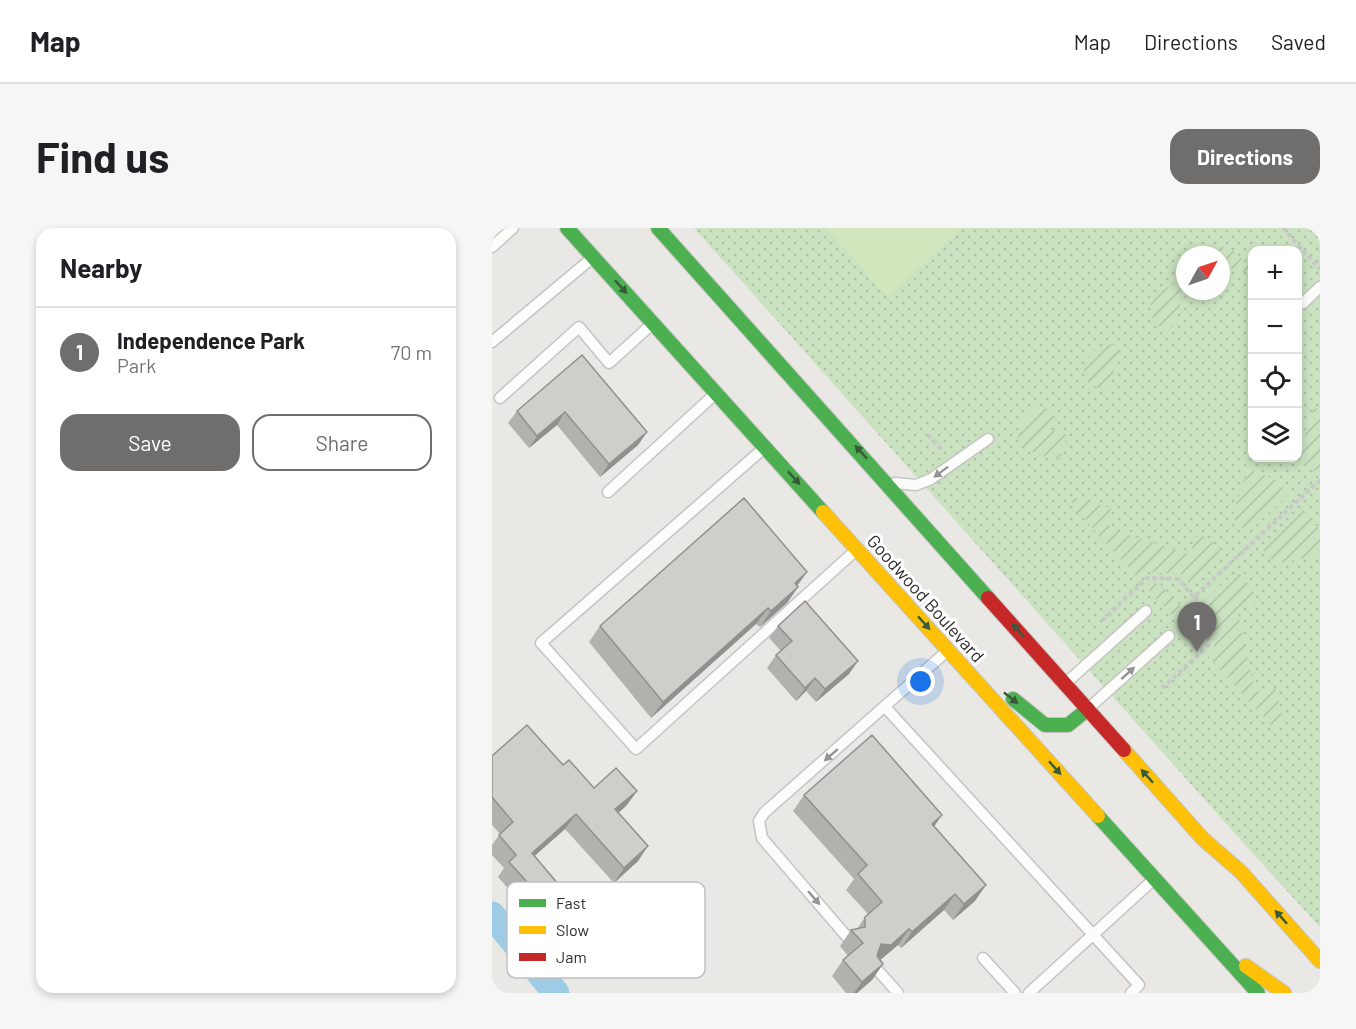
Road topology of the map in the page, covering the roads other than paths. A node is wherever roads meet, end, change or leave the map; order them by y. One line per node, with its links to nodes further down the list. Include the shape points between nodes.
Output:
1 (513, 228): 4 (lane)
2 (567, 228): 5 (main road, Goodwood Boulevard)
3 (658, 228): 14 (main road, one-way to 3)
4 (492, 247)
5 (594, 257): 8 (main road, Goodwood Boulevard, one-way to 8); 9 (lane)
6 (1320, 287): 7 (lane)
7 (1303, 303)
8 (653, 323): 10 (main road, Goodwood Boulevard); 11 (lane, via 609,363 579,327)
9 (492, 342)
10 (716, 393): 13 (main road, Goodwood Boulevard); 15 (lane)
11 (500, 398)
12 (988, 439): 14 (lane, one-way to 14, via 931,479 916,485)
13 (765, 447): 16 (main road, Goodwood Boulevard, one-way to 16); 16 (lane, via 541,643 636,749)
14 (888, 482): 20 (main road, one-way to 14)
15 (608, 492)
16 (857, 549): 19 (main road, Goodwood Boulevard, one-way to 19)
17 (1146, 611): 20 (lane)
18 (1169, 636): 22 (lane, one-way to 18)
19 (948, 650): 21 (lane); 22 (main road, one-way to 22, via 1045,725 1068,725); 23 (main road, Goodwood Boulevard, one-way to 23)
20 (1065, 684): 22 (main road)
21 (885, 708): 24 (lane); 25 (lane, one-way to 25, via 759,821 762,838)
22 (1088, 709): 28 (main road, one-way to 22, via 1241,872 1203,839)
23 (1155, 878): 24 (lane); 26 (main road, Goodwood Boulevard)
24 (1094, 934): 32 (lane); 33 (lane, via 1139,986)
25 (848, 938)
26 (1222, 953): 34 (main road, Goodwood Boulevard); 35 (main road)
27 (983, 958): 31 (lane)
28 (1320, 961)
29 (874, 966): 30 (lane)
30 (898, 993)
31 (1015, 993)
32 (1029, 993)
33 (1131, 993)
34 (1258, 993)
35 (1284, 993)

